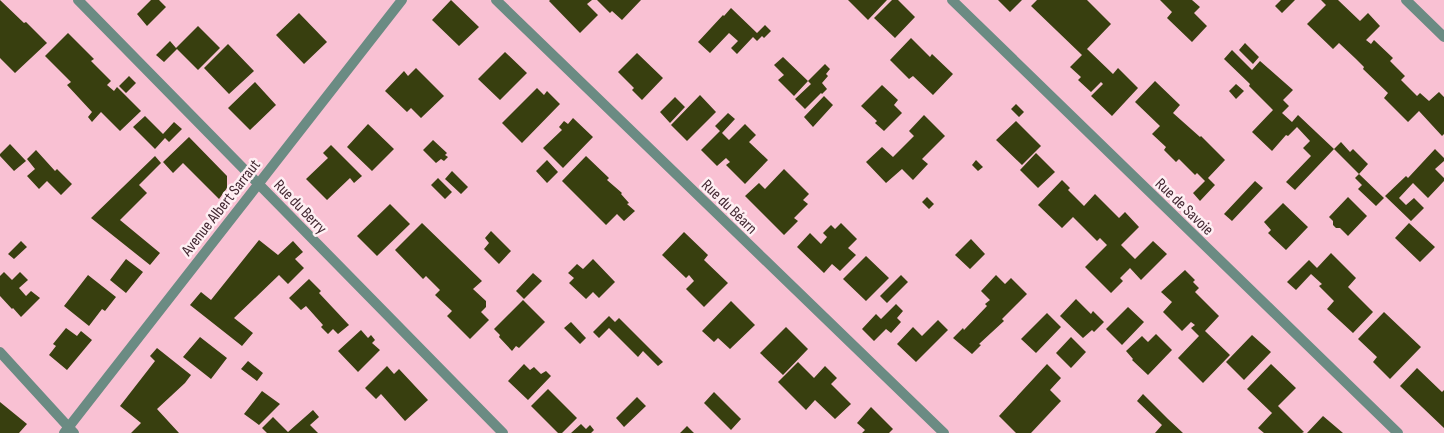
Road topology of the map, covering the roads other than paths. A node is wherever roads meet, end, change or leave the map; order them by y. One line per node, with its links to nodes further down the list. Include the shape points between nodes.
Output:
1 (78, 0): 7 (street, Rue du Berry)
2 (402, 0): 7 (street, Avenue Albert Sarraut)
3 (496, 0): 11 (street, Rue du Béarn)
4 (952, 0): 12 (street, Rue de Savoie)
5 (1406, 0): 6 (street)
6 (1444, 37)
7 (258, 183): 9 (street, Avenue Albert Sarraut); 10 (street, Rue du Berry)
8 (0, 352): 9 (street)
9 (69, 431)
10 (503, 433)
11 (944, 433)
12 (1398, 433)

